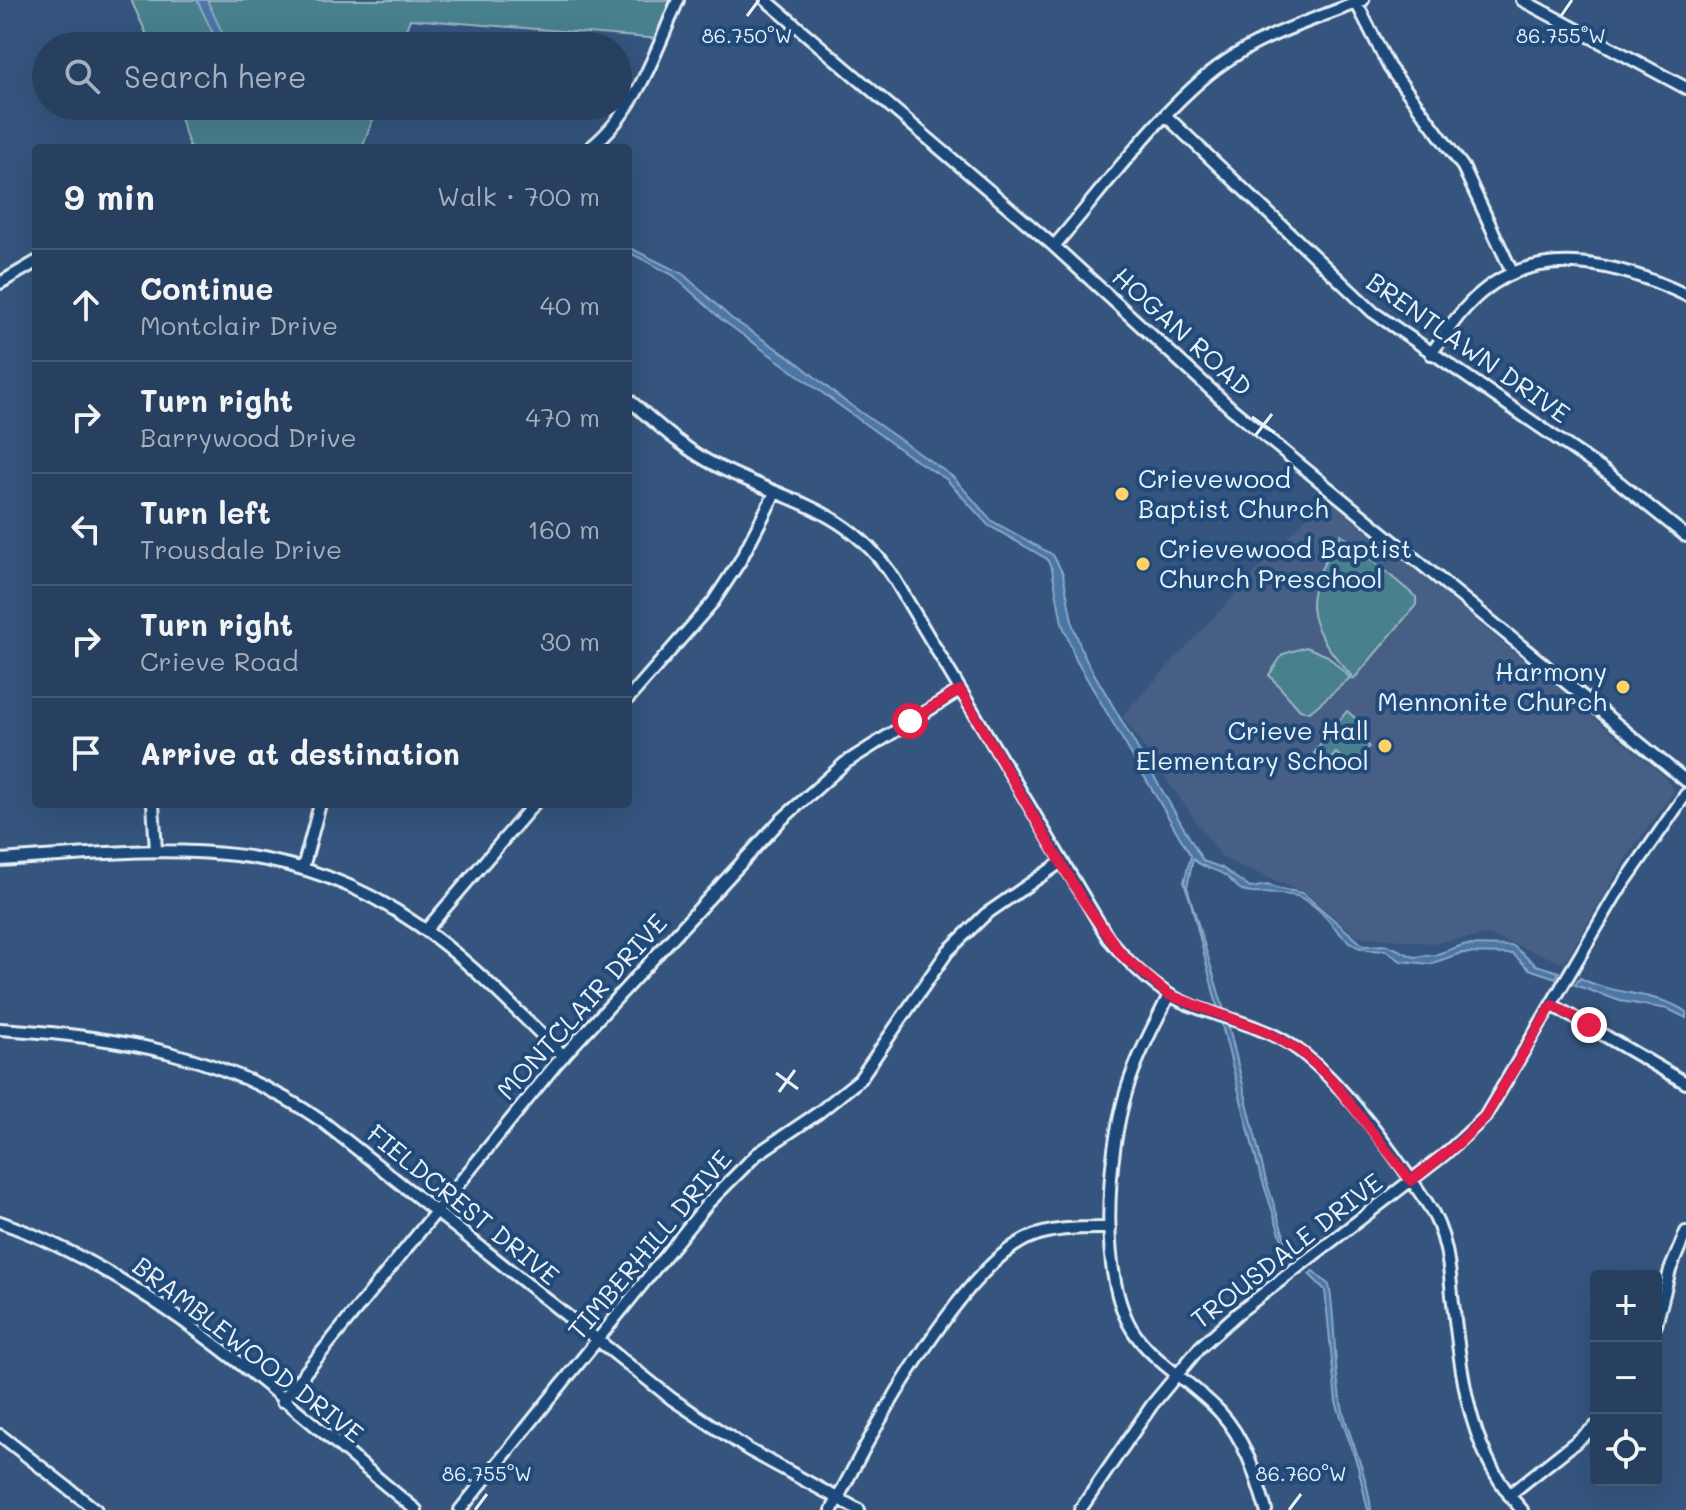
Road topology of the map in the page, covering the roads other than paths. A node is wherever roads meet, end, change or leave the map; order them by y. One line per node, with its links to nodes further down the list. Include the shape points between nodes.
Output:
1 (678, 0): 6 (street)
2 (766, 0): 10 (street, HOGAN ROAD)
3 (1522, 0): 5 (street)
4 (1358, 1): 7 (street, via 1236,54 1197,82); 12 (street, via 1389,67 1463,167)
5 (1686, 88)
6 (632, 100)
7 (1166, 116): 10 (street); 15 (street, BRENTLAWN DRIVE, via 1358,299)
8 (618, 120): 9 (street)
9 (594, 144)
10 (1054, 246): 21 (street, HOGAN ROAD, via 1232,409)
11 (32, 264): 13 (street)
12 (1512, 272): 14 (street, via 1583,263 1644,277); 15 (street, via 1479,294)
13 (0, 283)
14 (1686, 295)
15 (1431, 354): 18 (street, BRENTLAWN DRIVE, via 1610,475)
16 (632, 402): 17 (street, via 701,457)
17 (775, 493): 19 (street, via 828,516 866,541); 20 (street, via 713,602)
18 (1686, 536)
19 (960, 690): 28 (street); 34 (street, MONTCLAIR DRIVE, via 817,785)
20 (632, 694)
21 (1686, 781)
22 (1686, 794): 32 (street, TROUSDALE DRIVE, via 1643,851)
23 (153, 808): 26 (street)
24 (319, 808): 29 (street)
25 (531, 808): 30 (street)
26 (156, 850): 27 (street); 29 (street, via 227,852)
27 (0, 860)
28 (1060, 863): 31 (street, via 1108,938); 42 (street, TIMBERHILL DRIVE, via 968,930 920,988 863,1076 757,1154 724,1186)
29 (303, 868): 30 (street, via 367,894)
30 (426, 930): 34 (street)
31 (1169, 995): 36 (street, via 1285,1041 1314,1063); 39 (street, via 1124,1100)
32 (1552, 1005): 35 (street); 36 (street, TROUSDALE DRIVE, via 1485,1117)
33 (0, 1029): 37 (street, FIELDCREST DRIVE, via 136,1044 241,1075 323,1122)
34 (564, 1056): 37 (street, MONTCLAIR DRIVE)
35 (1686, 1083)
36 (1411, 1181): 43 (street, TROUSDALE DRIVE, via 1238,1313); 47 (street, via 1444,1237 1473,1429)
37 (435, 1212): 42 (street, FIELDCREST DRIVE); 44 (street, MONTCLAIR DRIVE)
38 (0, 1222): 44 (street, BRAMBLEWOOD DRIVE, via 125,1280)
39 (1110, 1228): 43 (street, via 1121,1307 1140,1341); 48 (street, via 1040,1234 992,1263 906,1378)
40 (1686, 1232): 41 (street)
41 (1662, 1301)
42 (596, 1340): 48 (street, FIELDCREST DRIVE, via 717,1430); 51 (street, TIMBERHILL DRIVE)
43 (1176, 1374): 54 (street, TROUSDALE DRIVE); 55 (street, via 1233,1428)
44 (282, 1401): 50 (street, BRAMBLEWOOD DRIVE)
45 (1590, 1431): 47 (street)
46 (0, 1435): 49 (street)
47 (1509, 1495): 56 (street)
48 (838, 1498): 52 (street); 53 (street, FIELDCREST DRIVE)
49 (96, 1510)
50 (416, 1510)
51 (460, 1510)
52 (832, 1510)
53 (859, 1510)
54 (1080, 1510)
55 (1266, 1510)
56 (1522, 1510)

